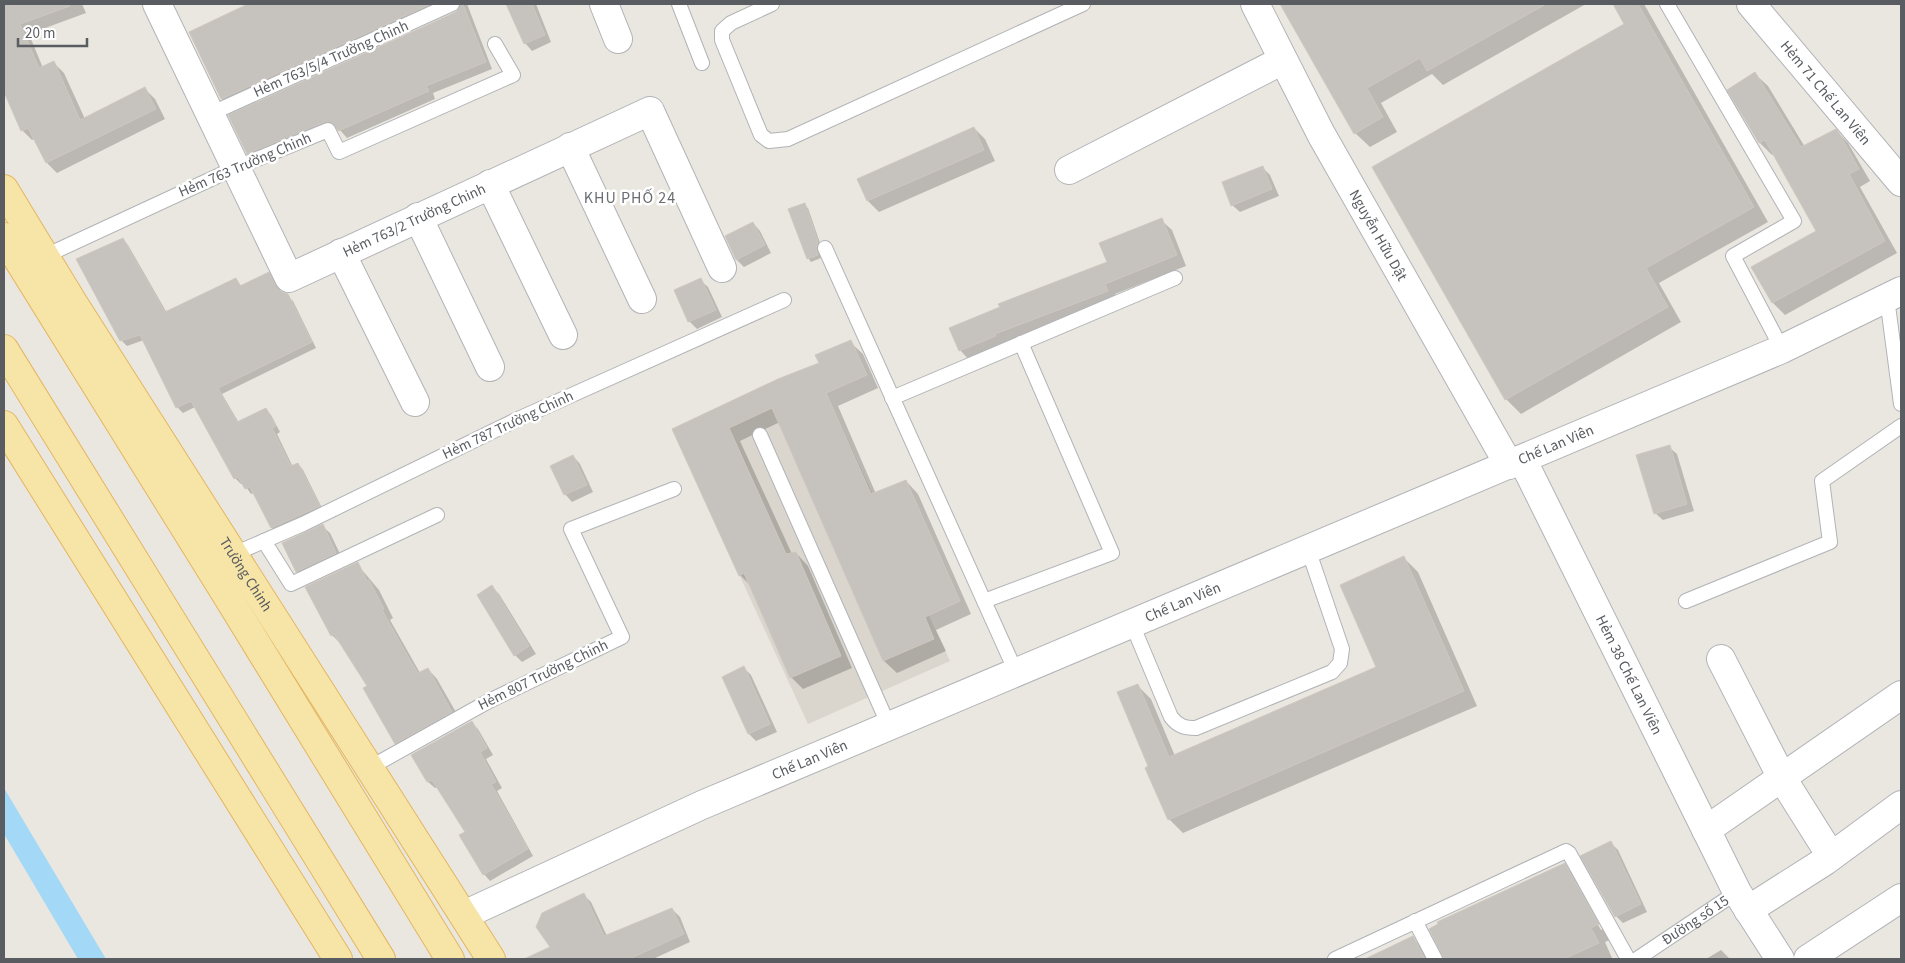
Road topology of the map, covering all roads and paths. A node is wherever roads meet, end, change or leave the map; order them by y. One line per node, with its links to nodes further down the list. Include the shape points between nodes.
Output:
1 (452, 4): 14 (lane, Hẻm 763/5/4 Trường Chinh)
2 (604, 4): 10 (street)
3 (679, 4): 13 (lane)
4 (772, 4): 5 (lane, via 731,23 722,31 722,40 761,135 769,141 788,139)
5 (1083, 4)
6 (1255, 4): 12 (street, Nguyễn Hữu Dật)
7 (1667, 4): 34 (lane, via 1794,221 1733,256)
8 (1750, 4): 18 (street, Hẻm 71 Chế Lan Viên)
9 (162, 5): 14 (street)
10 (618, 39)
11 (495, 44): 16 (lane, Hẻm 763 Trường Chinh, via 513,74 339,152 328,130)
12 (1284, 60): 17 (street); 42 (street, Nguyễn Hữu Dật, via 1321,134)
13 (702, 62)
14 (210, 114): 16 (street)
15 (570, 147): 19 (street, Hẻm 763/2 Trường Chinh); 26 (street, Hẻm 763/2 Trường Chinh, via 650,111); 29 (street)
16 (235, 168): 24 (street, Hẻm 763/2 Trường Chinh, via 288,278); 25 (lane, Hẻm 763 Trường Chinh)
17 (1069, 170)
18 (1901, 182)
19 (490, 184): 21 (street, Hẻm 763/2 Trường Chinh); 31 (street)
20 (4, 189): 25 (main road, Trường Chinh)
21 (418, 217): 24 (street, Hẻm 763/2 Trường Chinh); 35 (street)
22 (4, 237): 66 (main road, Trường Chinh)
23 (825, 248): 36 (lane)
24 (341, 253): 37 (street)
25 (45, 256): 47 (main road, Trường Chinh)
26 (722, 268)
27 (1175, 278): 32 (lane)
28 (1894, 294): 34 (street, Chế Lan Viên); 38 (lane)
29 (642, 299)
30 (784, 300): 45 (lane, Hẻm 787 Trường Chinh, via 516,420)
31 (563, 335)
32 (1021, 343): 36 (lane); 48 (lane, via 1112,553)
33 (4, 349): 65 (main road)
34 (1782, 349): 42 (street, Chế Lan Viên)
35 (490, 366)
36 (892, 398): 48 (lane)
37 (415, 402)
38 (1901, 404)
39 (4, 425): 64 (main road)
40 (1901, 426): 49 (lane, via 1822,481 1830,542)
41 (760, 435): 54 (lane)
42 (1515, 462): 46 (street, Chế Lan Viên); 58 (street, Hẻm 38 Chế Lan Viên)
43 (674, 489): 55 (lane, Hẻm 807 Trường Chinh, via 571,529 622,637 489,701)
44 (437, 515): 45 (lane, via 291,584)
45 (264, 541): 47 (lane, Hẻm 787 Trường Chinh)
46 (1308, 549): 50 (street, Chế Lan Viên); 50 (lane, via 1342,649 1340,663 1332,672 1196,728 1184,728 1171,717)
47 (234, 554): 55 (main road, Trường Chinh)
48 (984, 601): 52 (lane)
49 (1686, 601)
50 (1132, 624): 52 (street, Chế Lan Viên)
51 (1721, 659): 56 (street)
52 (1016, 672): 54 (street, Chế Lan Viên)
53 (1901, 695): 56 (street)
54 (890, 726): 62 (street, Chế Lan Viên, via 702,805)
55 (369, 768): 62 (main road, Trường Chinh)
56 (1782, 778): 58 (street); 59 (street)
57 (1901, 805): 59 (street)
58 (1706, 830): 61 (street, Hẻm 38 Chế Lan Viên)
59 (1832, 856): 61 (street)
60 (1901, 898): 73 (street)
61 (1743, 901): 71 (lane, Đường số 15); 72 (street, Đường số 15)
62 (464, 915): 67 (main road, Trường Chinh)
63 (1415, 921): 68 (lane); 69 (lane); 70 (lane, via 1566,851)
64 (338, 959)
65 (381, 959)
66 (450, 959)
67 (490, 959)
68 (1335, 959)
69 (1434, 959)
70 (1628, 959)
71 (1637, 959)
72 (1780, 959)
73 (1808, 959)

